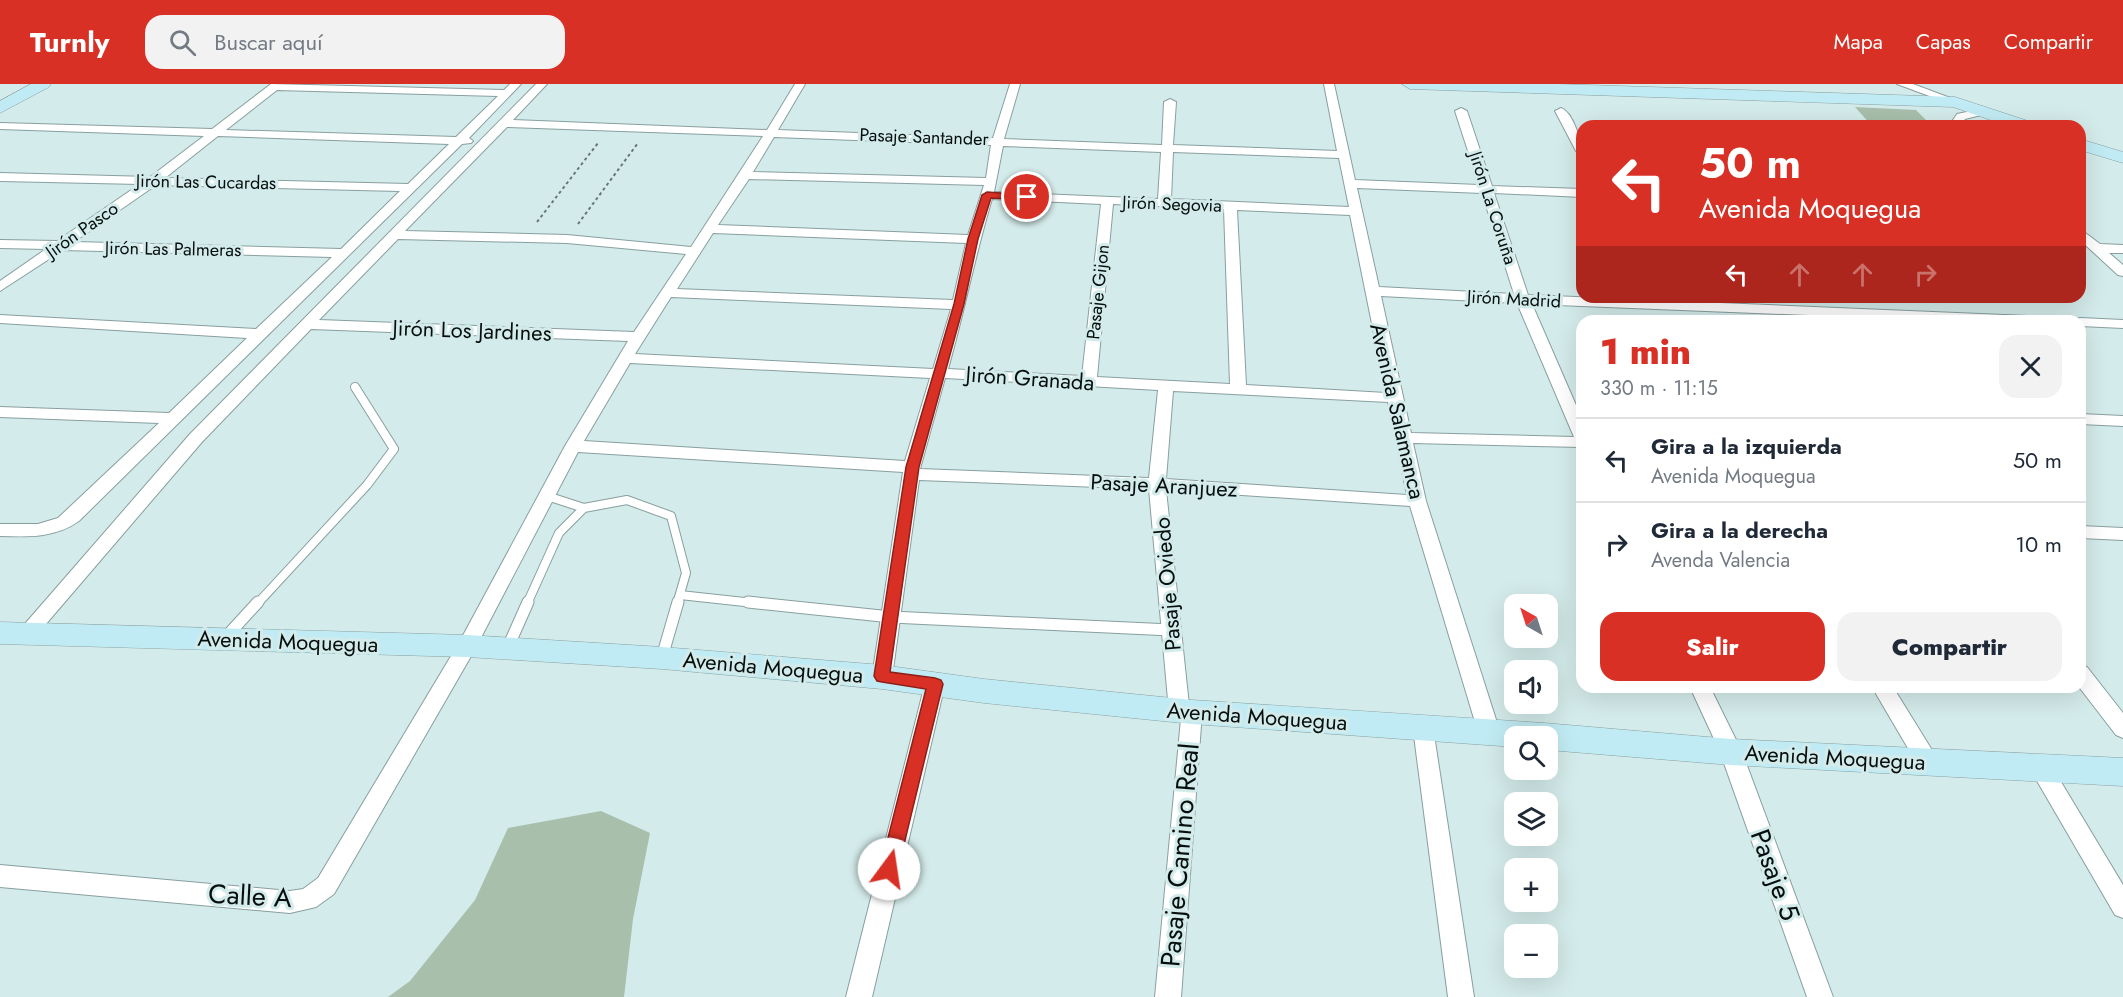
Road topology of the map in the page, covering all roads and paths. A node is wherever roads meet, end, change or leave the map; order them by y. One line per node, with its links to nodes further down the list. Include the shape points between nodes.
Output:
1 (15, 84): 12 (main road)
2 (43, 84): 15 (main road)
3 (542, 84): 21 (street)
4 (800, 84): 26 (street, Calle A)
5 (1015, 84): 28 (street)
6 (1329, 84): 33 (street, Avenida Salamanca)
7 (1410, 84): 9 (main road)
8 (1902, 84): 14 (street)
9 (1496, 85): 14 (main road)
10 (276, 86): 11 (street); 25 (street, Jirón Pasco)
11 (512, 88): 27 (street)
12 (0, 92)
13 (1170, 102): 32 (street)
14 (1954, 102): 18 (main road)
15 (0, 108)
16 (1461, 111): 41 (street, Jirón La Coruña)
17 (1561, 111): 29 (street)
18 (1981, 112): 19 (street); 20 (main road)
19 (1959, 120)
20 (2006, 120)
21 (504, 123): 22 (street, Pasaje Santander); 30 (street)
22 (612, 125): 24 (street, Pasaje Santander); 49 (path)
23 (0, 126): 25 (street)
24 (650, 126): 26 (street, Pasaje Santander); 51 (path)
25 (219, 132): 27 (street); 37 (street, Jirón Pasco)
26 (770, 132): 28 (street, Pasaje Santander); 35 (street, Calle A)
27 (460, 140): 30 (street); 39 (street)
28 (998, 140): 32 (street, Pasaje Santander); 40 (street)
29 (1576, 140)
30 (487, 141): 48 (street)
31 (2086, 146): 34 (main road)
32 (1167, 148): 33 (street, Pasaje Santander); 44 (street)
33 (1344, 155): 38 (street, Avenida Salamanca)
34 (2123, 159)
35 (745, 175): 40 (street, Jirón Segovia); 47 (street, Calle A)
36 (0, 177): 37 (street, Jirón Las Cucardas)
37 (153, 181): 39 (street, Jirón Las Cucardas); 54 (street, Jirón Pasco)
38 (1350, 184): 41 (street); 46 (street, Avenida Salamanca)
39 (411, 188): 59 (street)
40 (989, 189): 43 (street, Jirón Segovia); 52 (street)
41 (1488, 191): 42 (street); 64 (street, Jirón La Coruña)
42 (1576, 194)
43 (1107, 202): 44 (street, Jirón Segovia); 77 (street, Pasaje Gijon)
44 (1164, 203): 45 (street, Jirón Segovia)
45 (1230, 206): 46 (street, Jirón Segovia); 80 (street)
46 (1356, 211): 62 (street, Avenida Salamanca)
47 (710, 229): 52 (street); 58 (street, Calle A)
48 (395, 235): 49 (street); 71 (street)
49 (526, 237): 51 (street)
50 (2086, 238): 56 (street)
51 (567, 239): 58 (street)
52 (973, 239): 67 (street)
53 (0, 244): 54 (street, Jirón Las Palmeras)
54 (57, 247): 59 (street, Jirón Las Palmeras); 61 (street, Jirón Pasco)
55 (2086, 248): 56 (street)
56 (2097, 248): 57 (street); 60 (street)
57 (2123, 249)
58 (695, 250): 63 (street, Calle A)
59 (346, 253): 73 (street)
60 (2123, 272)
61 (0, 287)
62 (1371, 291): 64 (street, Jirón Madrid); 81 (street, Avenida Salamanca)
63 (666, 293): 67 (street); 74 (street, Calle A)
64 (1523, 300): 65 (street, Jirón Madrid); 86 (street, Jirón La Coruña)
65 (1576, 300)
66 (1683, 303): 68 (street, Jirón Madrid)
67 (959, 304): 76 (street)
68 (1817, 315)
69 (0, 320): 73 (street)
70 (2086, 322): 72 (street)
71 (305, 324): 74 (street, Jirón Los Jardines); 101 (street)
72 (2123, 324)
73 (260, 334): 83 (street)
74 (638, 337): 75 (street, Calle A)
75 (627, 358): 76 (street, Jirón Granada); 89 (street, Calle A)
76 (939, 372): 77 (street, Jirón Granada); 90 (street)
77 (1089, 383): 78 (street, Jirón Granada)
78 (1166, 385): 80 (street, Jirón Granada); 91 (street, Pasaje Oviedo)
79 (356, 387): 102 (lane, via 394,449 367,485)
80 (1238, 389): 81 (street, Jirón Granada)
81 (1396, 398): 87 (street, Avenida Salamanca)
82 (0, 412): 83 (street)
83 (171, 418): 95 (street, via 63,525 45,531)
84 (2086, 420): 85 (street)
85 (2123, 421)
86 (1576, 423)
87 (1404, 438): 88 (street); 93 (street, Avenida Salamanca)
88 (1576, 442)
89 (573, 446): 90 (street, Pasaje Aranjuez); 92 (street, Calle A)
90 (912, 470): 91 (street, Pasaje Aranjuez); 99 (street)
91 (1157, 484): 93 (street, Pasaje Aranjuez); 100 (street, Pasaje Oviedo)
92 (547, 496): 94 (lane); 103 (street, Calle A)
93 (1417, 501): 114 (street, Avenida Salamanca)
94 (584, 508): 98 (lane, via 627,500 671,516 686,573); 104 (lane, via 560,533)
95 (0, 530)
96 (2086, 532): 97 (street)
97 (2123, 534)
98 (680, 595): 99 (lane); 105 (lane)
99 (891, 617): 100 (lane); 106 (street)
100 (1171, 630): 111 (street, Pasaje Oviedo)
101 (13, 633): 102 (main road, Avenida Moquegua)
102 (225, 639): 103 (main road, Avenida Moquegua)
103 (467, 646): 104 (main road, Avenida Moquegua); 121 (street, Calle A, via 327,886 308,899 290,902)
104 (507, 649): 105 (main road, Avenida Moquegua)
105 (662, 658): 106 (main road, Avenida Moquegua)
106 (882, 676): 108 (main road, Avenida Moquegua)
107 (2086, 681): 113 (street)
108 (935, 684): 111 (main road, Avenida Moquegua); 123 (street)
109 (1703, 693): 117 (street)
110 (1886, 693): 118 (street)
111 (1186, 712): 112 (main road, Avenida Moquegua); 124 (street, Pasaje Camino Real)
112 (1423, 728): 114 (main road, Avenida Moquegua); 125 (street)
113 (2123, 729)
114 (1489, 732): 115 (main road, Avenida Moquegua)
115 (1504, 733)
116 (1558, 738): 117 (main road, Avenida Moquegua)
117 (1731, 752): 118 (main road, Avenida Moquegua); 126 (street, Pasaje 5)
118 (1927, 761): 119 (main road, Avenida Moquegua)
119 (2041, 768): 120 (main road, Avenida Moquegua); 122 (street)
120 (2123, 772)
121 (0, 876)
122 (2123, 907)
123 (860, 997)
124 (1168, 997)
125 (1461, 997)
126 (1820, 997)

